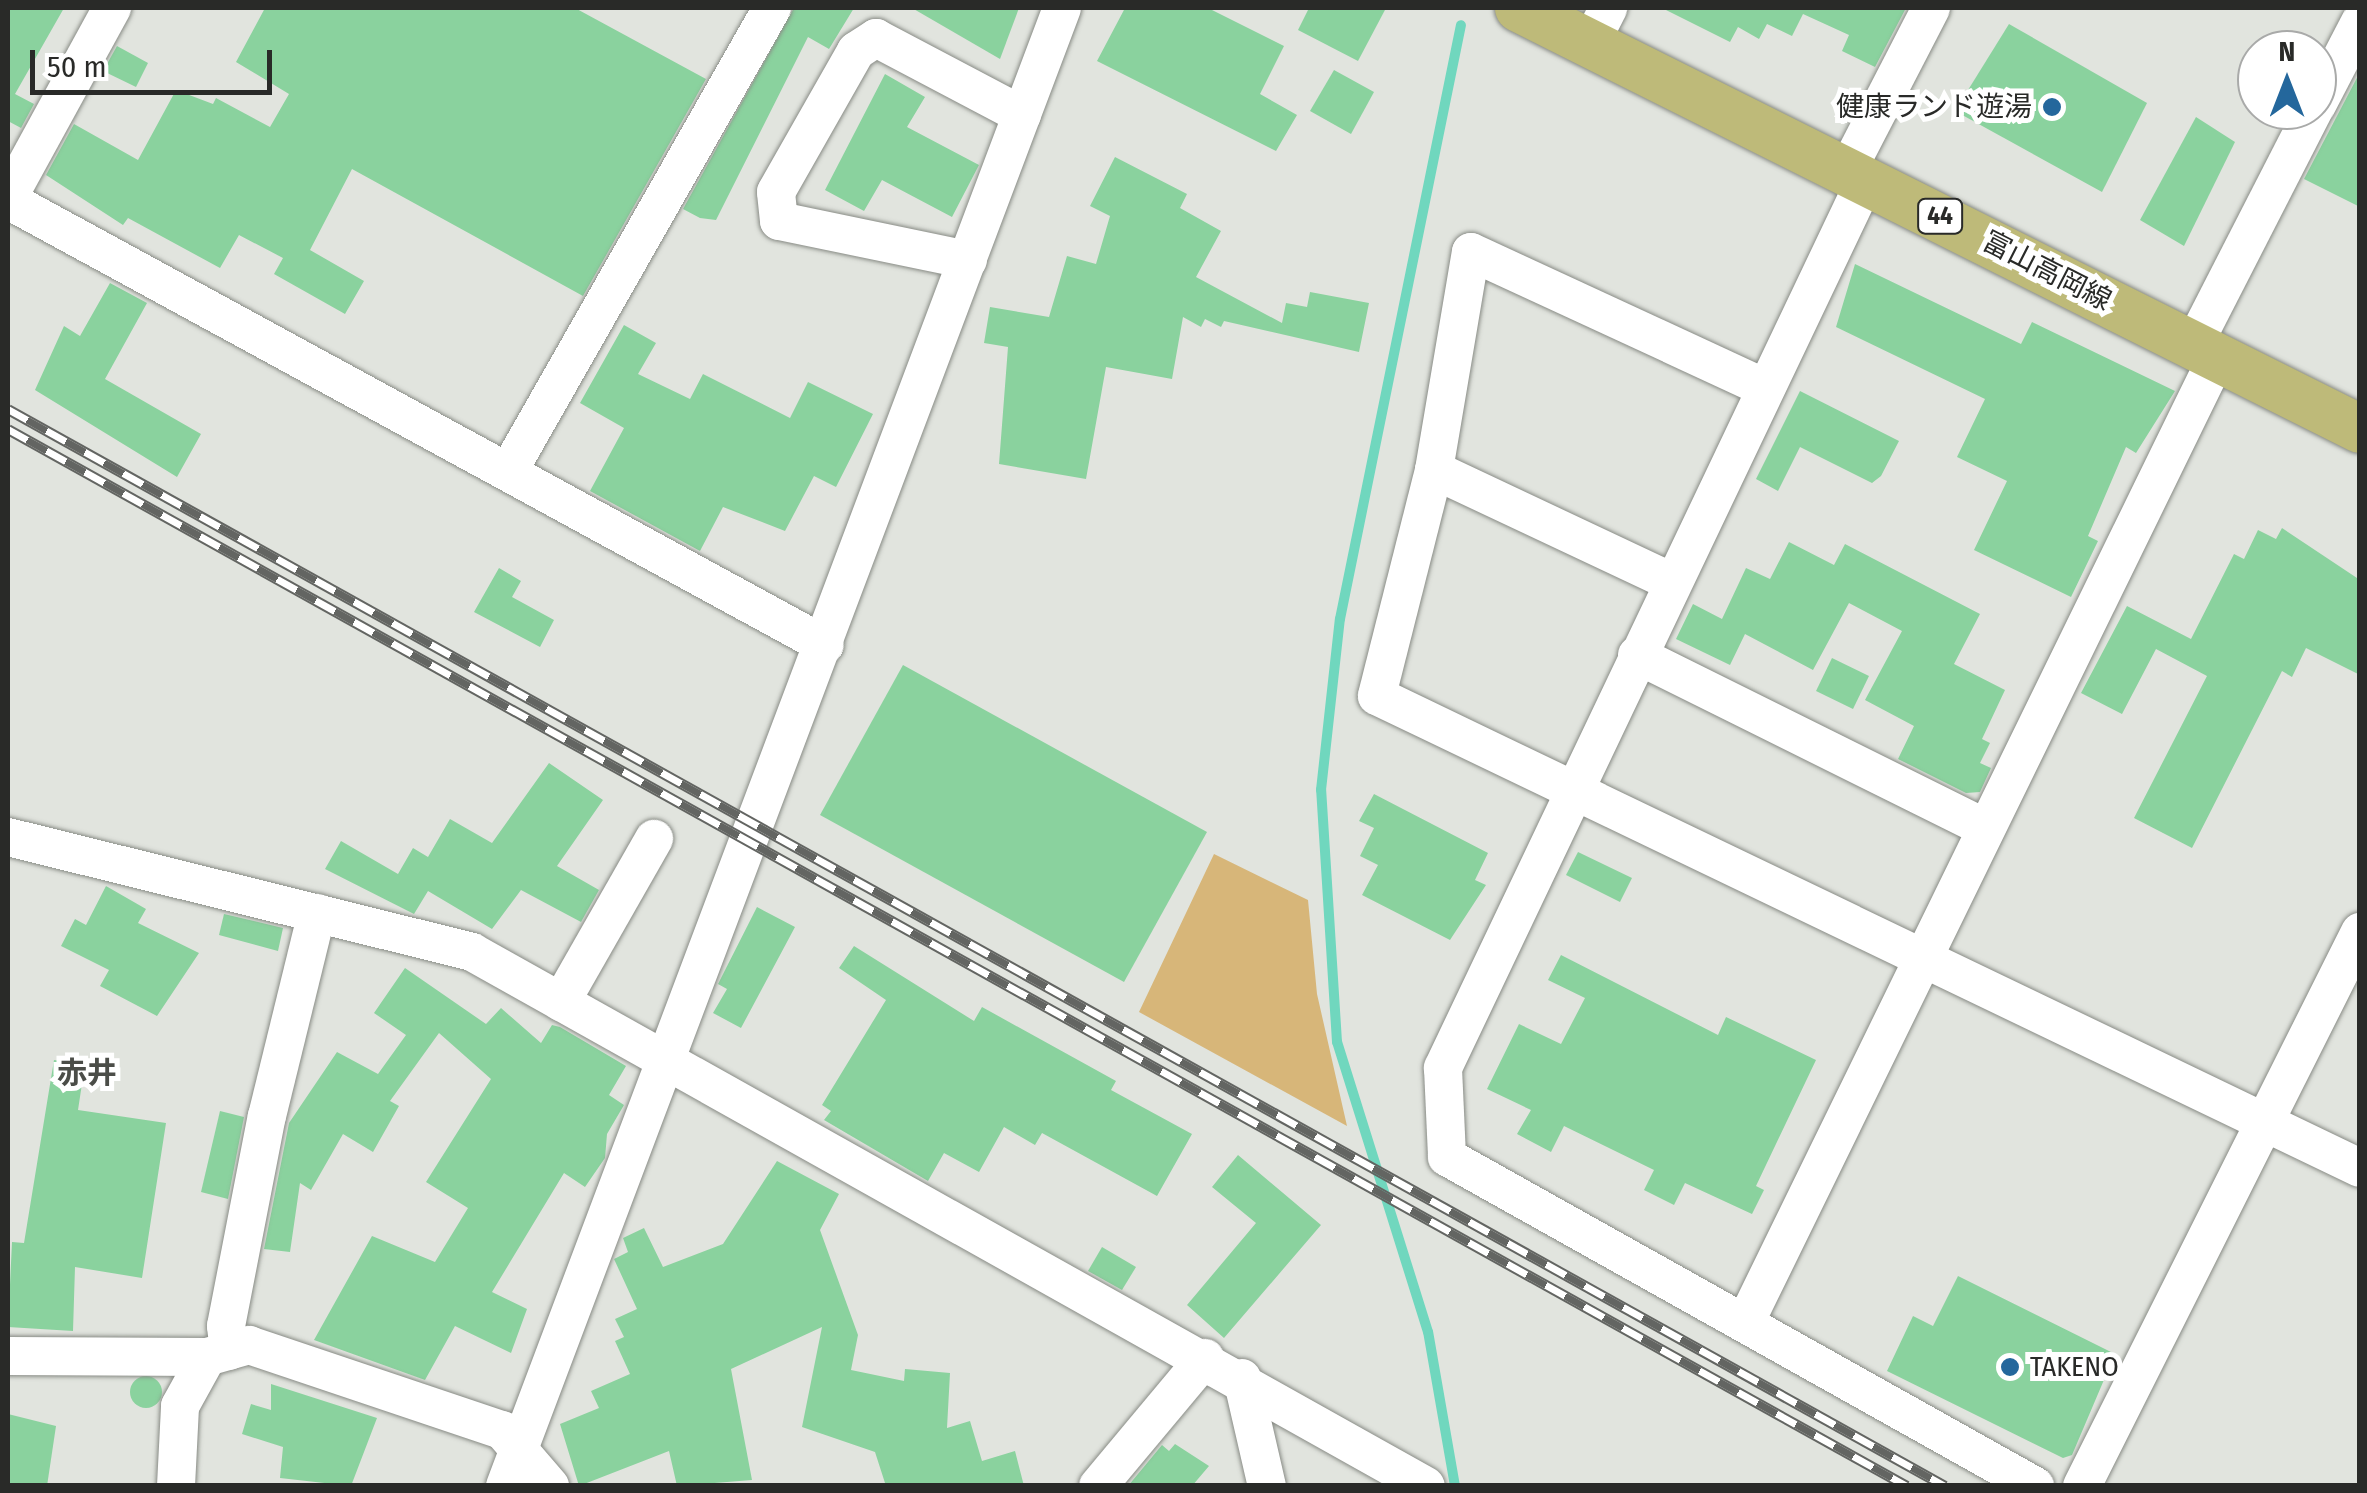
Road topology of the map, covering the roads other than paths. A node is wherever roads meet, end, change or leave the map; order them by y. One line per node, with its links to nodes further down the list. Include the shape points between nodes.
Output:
1 (112, 8): 12 (street)
2 (772, 8): 18 (street)
3 (1062, 8): 9 (street)
4 (1520, 8): 7 (main road, 富山高岡線 / 44)
5 (1931, 8): 11 (street)
6 (2360, 22): 8 (street)
7 (1600, 24): 11 (main road, 富山高岡線 / 44)
8 (2337, 66)
9 (1022, 116): 13 (street); 13 (street, via 876,38 856,52 776,192 779,222)
10 (2306, 130): 14 (street)
11 (1857, 174): 14 (main road, 富山高岡線 / 44); 15 (street)
12 (8, 199): 18 (street)
13 (968, 260): 20 (street)
14 (2205, 352): 16 (main road, 富山高岡線 / 44); 23 (street)
15 (1766, 388): 17 (street, via 1471,252); 19 (street)
16 (2360, 428)
17 (1434, 470): 19 (street); 22 (street, via 1377,696)
18 (508, 472): 20 (street)
19 (1672, 582): 21 (street)
20 (824, 645): 30 (street)
21 (1637, 655): 22 (street); 23 (street)
22 (1574, 784): 28 (street); 33 (street, via 1442,1068 1447,1157)
23 (1982, 826): 28 (street)
24 (8, 836): 26 (street)
25 (654, 839): 29 (street)
26 (317, 914): 29 (street, via 472,952); 34 (street)
27 (2360, 932): 31 (street)
28 (1927, 956): 31 (street); 33 (street)
29 (561, 1002): 30 (street)
30 (666, 1060): 36 (street); 38 (street)
31 (2267, 1125): 32 (street); 46 (street)
32 (2360, 1168)
33 (1747, 1319): 45 (street)
34 (218, 1354): 35 (street); 38 (street, via 249,1344 502,1430); 39 (street, via 180,1406)
35 (8, 1356)
36 (1206, 1358): 37 (street); 42 (street)
37 (1242, 1378): 43 (street); 44 (street)
38 (518, 1445): 40 (street); 41 (street)
39 (176, 1486)
40 (505, 1486)
41 (550, 1486)
42 (1098, 1486)
43 (1267, 1486)
44 (1426, 1486)
45 (2035, 1486)
46 (2082, 1486)

